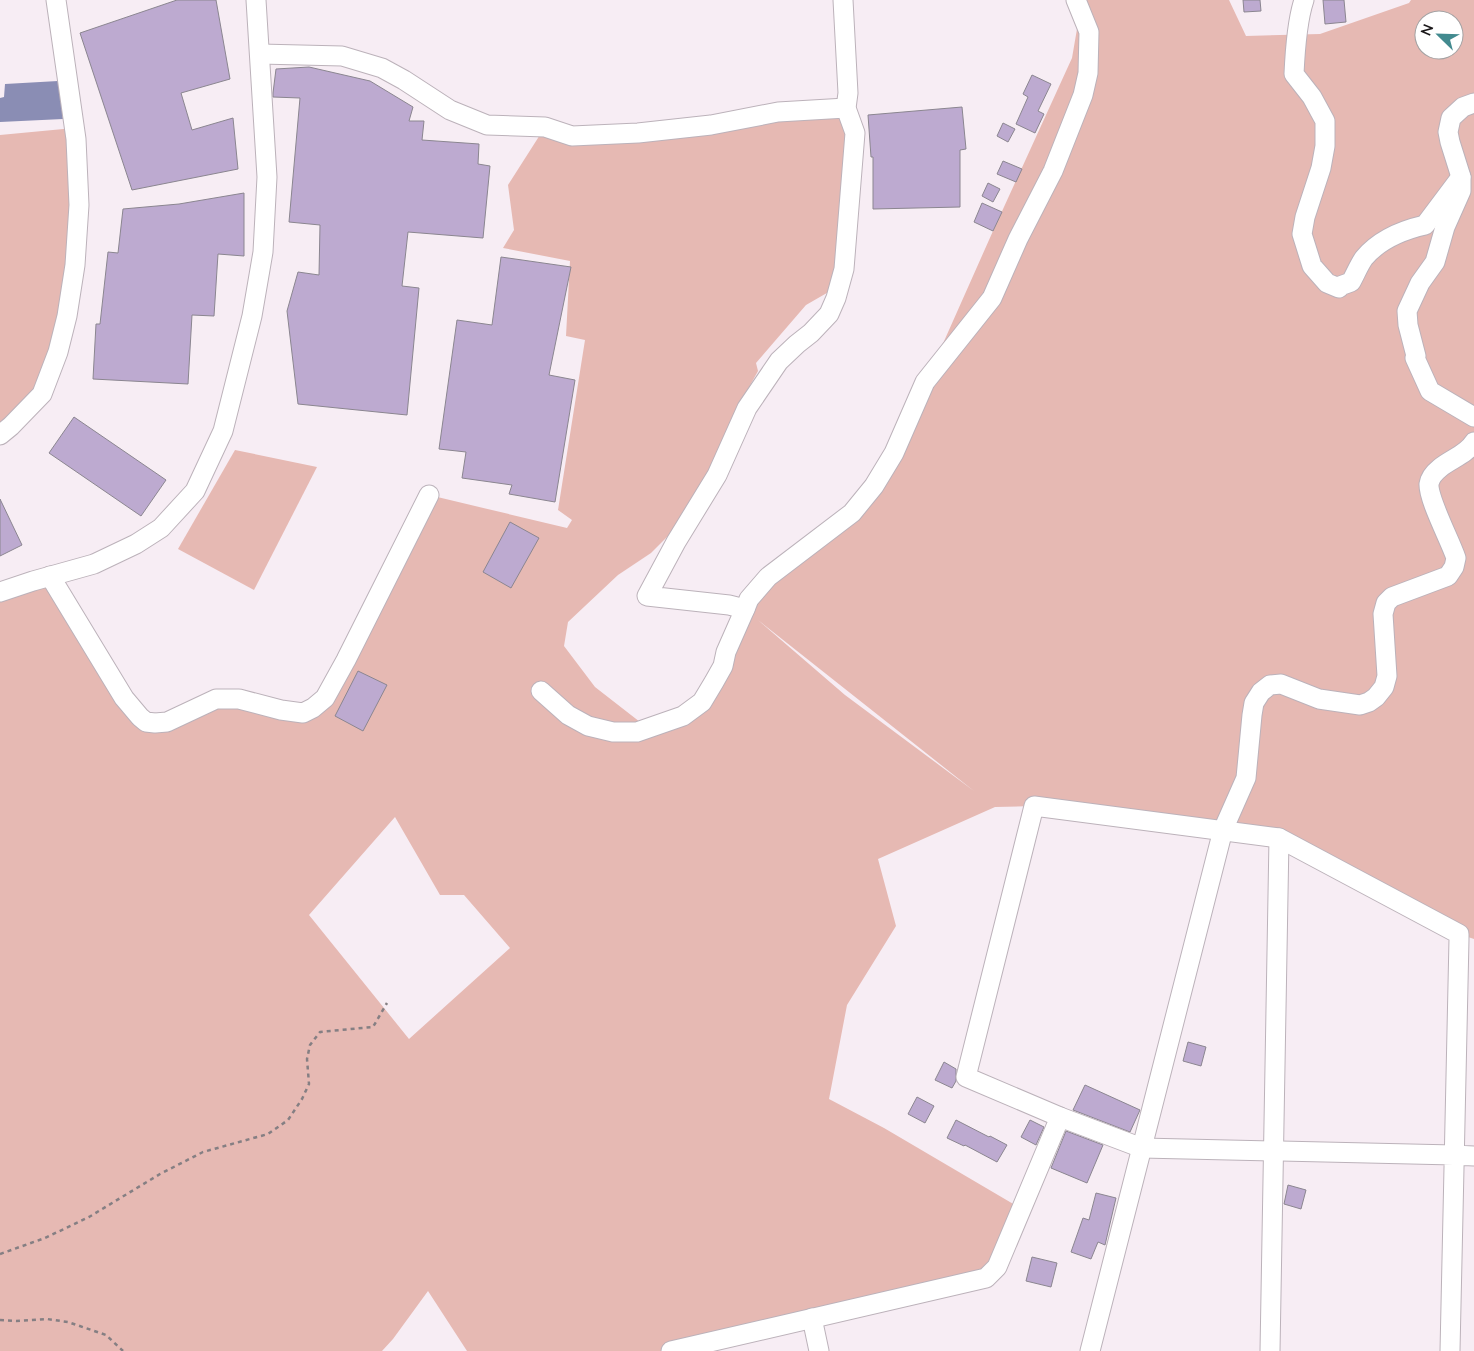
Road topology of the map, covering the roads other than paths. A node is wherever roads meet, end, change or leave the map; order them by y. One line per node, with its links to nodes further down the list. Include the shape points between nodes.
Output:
1 (56, 0): 11 (street, via 76,139 80,205 75,265 58,352 42,394)
2 (256, 0): 6 (street)
3 (843, 0): 8 (street)
4 (1076, 0): 16 (street, via 1089,32 1088,73 1083,95 1052,171 992,298 925,382 894,453 874,486 852,513 768,577)
5 (1304, 0): 9 (street, via 1294,74 1325,121 1325,146 1302,234 1312,266 1327,283 1338,288 1351,282 1364,258 1378,244 1408,229 1425,225)
6 (260, 54): 8 (street, via 342,56 382,68 450,110 487,125 545,127 572,136 638,133 711,125 778,112); 14 (street, via 267,177 263,252 252,316 223,431 195,491 161,528 94,564)
7 (1474, 103): 9 (street, via 1463,107 1451,118 1448,132)
8 (846, 108): 16 (street, via 854,133 844,269 836,298 829,314 779,362 747,408 717,475 647,596)
9 (1461, 177): 10 (street, via 1461,191 1445,227 1435,262 1407,310 1415,358 1430,391)
10 (1474, 417)
11 (0, 435)
12 (1474, 442): 18 (street, via 1439,468 1429,484 1456,558 1448,576 1392,597 1386,603 1387,676 1384,687 1376,697 1360,705 1319,699 1281,684 1270,685 1261,692 1254,703 1246,778)
13 (428, 495): 14 (street, via 325,698 303,713 239,699 216,699 167,722 146,722 124,698)
14 (50, 576): 15 (street)
15 (0, 592)
16 (745, 609): 17 (street, via 714,682 702,702 683,716 638,732 613,732 588,726 568,715)
17 (541, 691)
18 (1223, 830): 19 (street); 20 (street, via 1034,806 966,1077); 21 (street)
19 (1279, 838): 22 (street); 23 (street, via 1459,934)
20 (1060, 1117): 21 (street); 25 (street, via 997,1267 986,1278)
21 (1142, 1148): 22 (street); 28 (street)
22 (1274, 1151): 23 (street); 29 (street)
23 (1454, 1155): 24 (street); 30 (street)
24 (1474, 1156)
25 (812, 1318): 26 (street); 27 (street)
26 (671, 1351)
27 (819, 1351)
28 (1090, 1351)
29 (1270, 1351)
30 (1450, 1351)

